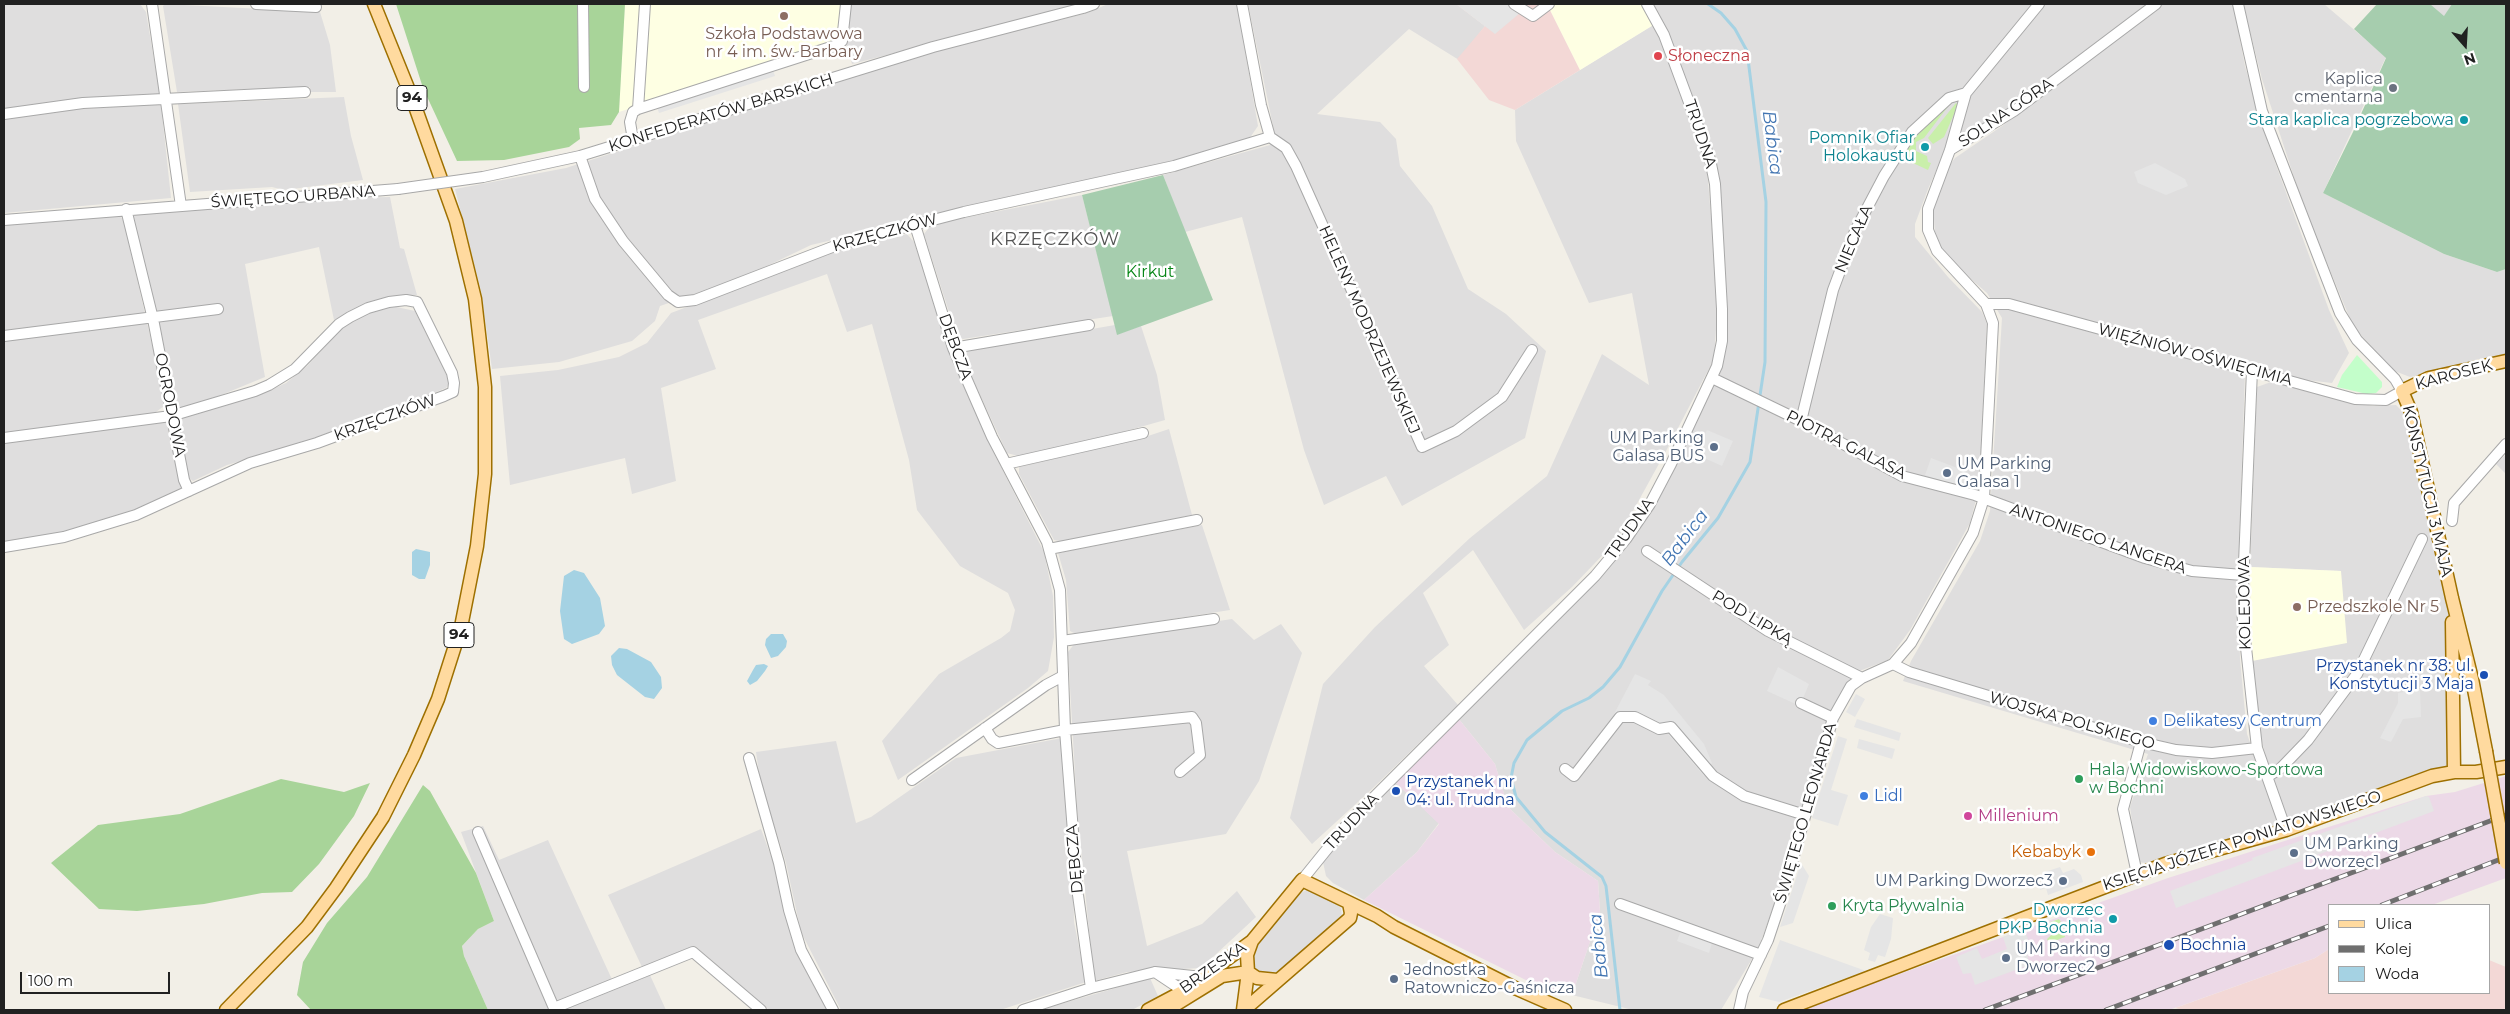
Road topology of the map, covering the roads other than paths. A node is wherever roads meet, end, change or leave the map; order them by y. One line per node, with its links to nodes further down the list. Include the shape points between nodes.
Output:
1 (152, 4): 19 (street)
2 (256, 4): 15 (street)
3 (374, 4): 95 (main road, 94, via 456,221 475,299 485,387 485,474 477,546 461,627 441,692 383,817 306,927)
4 (583, 4): 16 (street)
5 (645, 4): 20 (street)
6 (846, 4): 20 (street, via 842,41 837,45)
7 (1094, 4): 23 (street, KONFEDERATÓW BARSKICH, via 932,47)
8 (1242, 4): 22 (street)
9 (1514, 4): 10 (street, via 1533,16)
10 (1549, 4)
11 (1647, 4): 39 (street, TRUDNA, via 1664,35 1689,99 1710,159 1715,184 1722,340)
12 (2039, 4): 18 (street, NIECAŁA)
13 (2156, 4): 24 (street, SOLNA GÓRA, via 2014,111)
14 (2238, 4): 40 (street, KONSTYTUCJI 3 MAJA, via 2262,111 2340,313 2357,340 2395,379)
15 (316, 7)
16 (584, 88)
17 (305, 92): 19 (street)
18 (1966, 93): 24 (street, NIECAŁA); 42 (street, NIECAŁA, via 1949,98 1912,132 1854,231 1833,290)
19 (165, 99): 21 (street, via 83,103); 26 (street)
20 (638, 109): 23 (street, via 630,122)
21 (4, 114)
22 (1270, 137): 29 (street, KRZĘCZKÓW, via 1174,166); 36 (street, HELENY MODRZEJEWSKIEJ, via 1286,148 1296,166 1422,447 1456,431 1502,397)
23 (633, 140): 25 (street, KONFEDERATÓW BARSKICH)
24 (1950, 150): 30 (street, SOLNA GÓRA, via 1929,202 1928,230 1942,258)
25 (580, 156): 26 (street, ŚWIĘTEGO URBANA, bridge, via 483,177 398,189); 29 (street, KRZĘCZKÓW, via 595,199 618,234 668,295 678,302 695,300 840,244)
26 (181, 206): 27 (street, ŚWIĘTEGO URBANA)
27 (126, 210): 28 (street, ŚWIĘTEGO URBANA); 32 (street, OGRODOWA)
28 (4, 220)
29 (915, 225): 35 (street, DĘBCZA)
30 (1986, 304): 38 (street, WIĘŹNIÓW OŚWIĘCIMIA, via 2010,304); 48 (street, ŚWIĘTEGO LEONARDA, via 1994,323)
31 (218, 309): 32 (street)
32 (153, 319): 34 (street); 41 (street, OGRODOWA)
33 (1089, 325): 35 (street)
34 (4, 336)
35 (953, 348): 46 (street, DĘBCZA)
36 (1532, 350)
37 (2506, 361): 40 (main road, KAROSEK, via 2429,378)
38 (2252, 370): 40 (street, WIĘŹNIÓW OŚWIĘCIMIA, via 2363,400 2386,400); 55 (street, KOLEJOWA)
39 (1712, 378): 42 (street, PIOTRA GALASA); 82 (street, TRUDNA, via 1650,504 1626,539 1595,576 1349,822)
40 (2402, 391): 56 (main road, KONSTYTUCJI 3 MAJA, via 2410,412)
41 (171, 416): 44 (street); 47 (street, OGRODOWA); 47 (street, KRZĘCZKÓW, via 254,391 284,376 304,361 350,316 375,306 406,300 416,302 424,314 452,373 453,392 317,443 250,463)
42 (1801, 421): 48 (street, PIOTRA GALASA, via 1902,476)
43 (1143, 433): 46 (street)
44 (4, 438)
45 (2506, 444): 50 (street, via 2454,503)
46 (1006, 464): 53 (street, DĘBCZA)
47 (189, 491): 52 (street, KRZĘCZKÓW, via 104,526 42,542)
48 (1984, 498): 55 (street, ANTONIEGO LANGERA, via 2145,558 2192,571); 61 (street, ŚWIĘTEGO LEONARDA, via 1973,533 1911,643)
49 (1197, 520): 53 (street)
50 (2452, 521)
51 (2422, 539): 75 (street, via 2357,674 2308,740 2281,768)
52 (4, 547)
53 (1049, 549): 58 (street, DĘBCZA, via 1060,590)
54 (1647, 551): 63 (street, POD LIPKĄ, via 1768,631)
55 (2243, 575): 69 (street, KOLEJOWA, via 2242,611)
56 (2452, 598): 59 (main road, KONSTYTUCJI 3 MAJA); 60 (main road)
57 (1214, 619): 58 (street)
58 (1062, 641): 62 (street, DĘBCZA)
59 (2466, 651): 60 (main road); 80 (main road, KONSTYTUCJI 3 MAJA, bridge)
60 (2453, 658): 74 (main road)
61 (1893, 664): 63 (street, ŚWIĘTEGO LEONARDA); 68 (street, WOJSKA POLSKIEGO, via 1909,672)
62 (1063, 676): 66 (street); 67 (street, DĘBCZA)
63 (1862, 678): 65 (street, ŚWIĘTEGO LEONARDA, via 1844,696)
64 (1801, 703): 65 (street)
65 (1833, 718): 77 (street, ŚWIĘTEGO LEONARDA)
66 (985, 728): 67 (street, via 992,740 998,743); 76 (street)
67 (1065, 730): 73 (street, via 1192,717 1196,723 1200,755); 93 (street, DĘBCZA, via 1078,895)
68 (2140, 742): 69 (street, WOJSKA POLSKIEGO, via 2212,753); 81 (street, via 2123,809)
69 (2257, 748): 75 (street, KOLEJOWA)
70 (749, 758): 97 (street, via 801,950)
71 (2506, 767): 74 (main road, KSIĘCIA JÓZEFA PONIATOWSKIEGO)
72 (1565, 769): 77 (street, via 1574,776 1620,717 1635,717 1659,729 1671,727 1713,776 1744,796)
73 (1180, 772)
74 (2454, 772): 78 (main road, KSIĘCIA JÓZEFA PONIATOWSKIEGO, via 2432,776)
75 (2267, 777): 78 (street, KOLEJOWA)
76 (912, 780)
77 (1805, 815): 88 (street, ŚWIĘTEGO LEONARDA, via 1782,898)
78 (2286, 830): 81 (main road, KSIĘCIA JÓZEFA PONIATOWSKIEGO, via 2192,855)
79 (478, 832): 96 (street, via 554,1008 693,952)
80 (2506, 862)
81 (2137, 874): 104 (main road, KSIĘCIA JÓZEFA PONIATOWSKIEGO)
82 (1302, 880): 83 (main road); 87 (main road, TRUDNA)
83 (1349, 903): 85 (main road); 86 (main road)
84 (1620, 904): 88 (street)
85 (1350, 918): 86 (main road, via 1363,916); 92 (main road)
86 (1394, 927): 102 (main road)
87 (1252, 941): 90 (main road, via 1247,955); 91 (main road, BRZESKA)
88 (1761, 955): 103 (street, ŚWIĘTEGO LEONARDA, via 1743,992)
89 (1156, 972): 91 (street); 93 (street); 94 (street)
90 (1248, 972): 92 (main road, via 1257,978); 94 (main road, BRZESKA, via 1222,976); 101 (main road)
91 (1202, 977): 94 (main road, BRZESKA)
92 (1277, 980): 101 (main road)
93 (1091, 988): 98 (street)
94 (1187, 994): 99 (main road, BRZESKA); 100 (main road, BRZESKA)
95 (226, 1010)
96 (761, 1010)
97 (834, 1010)
98 (1023, 1010)
99 (1148, 1010)
100 (1167, 1010)
101 (1244, 1010)
102 (1566, 1010)
103 (1739, 1010)
104 (1784, 1010)

